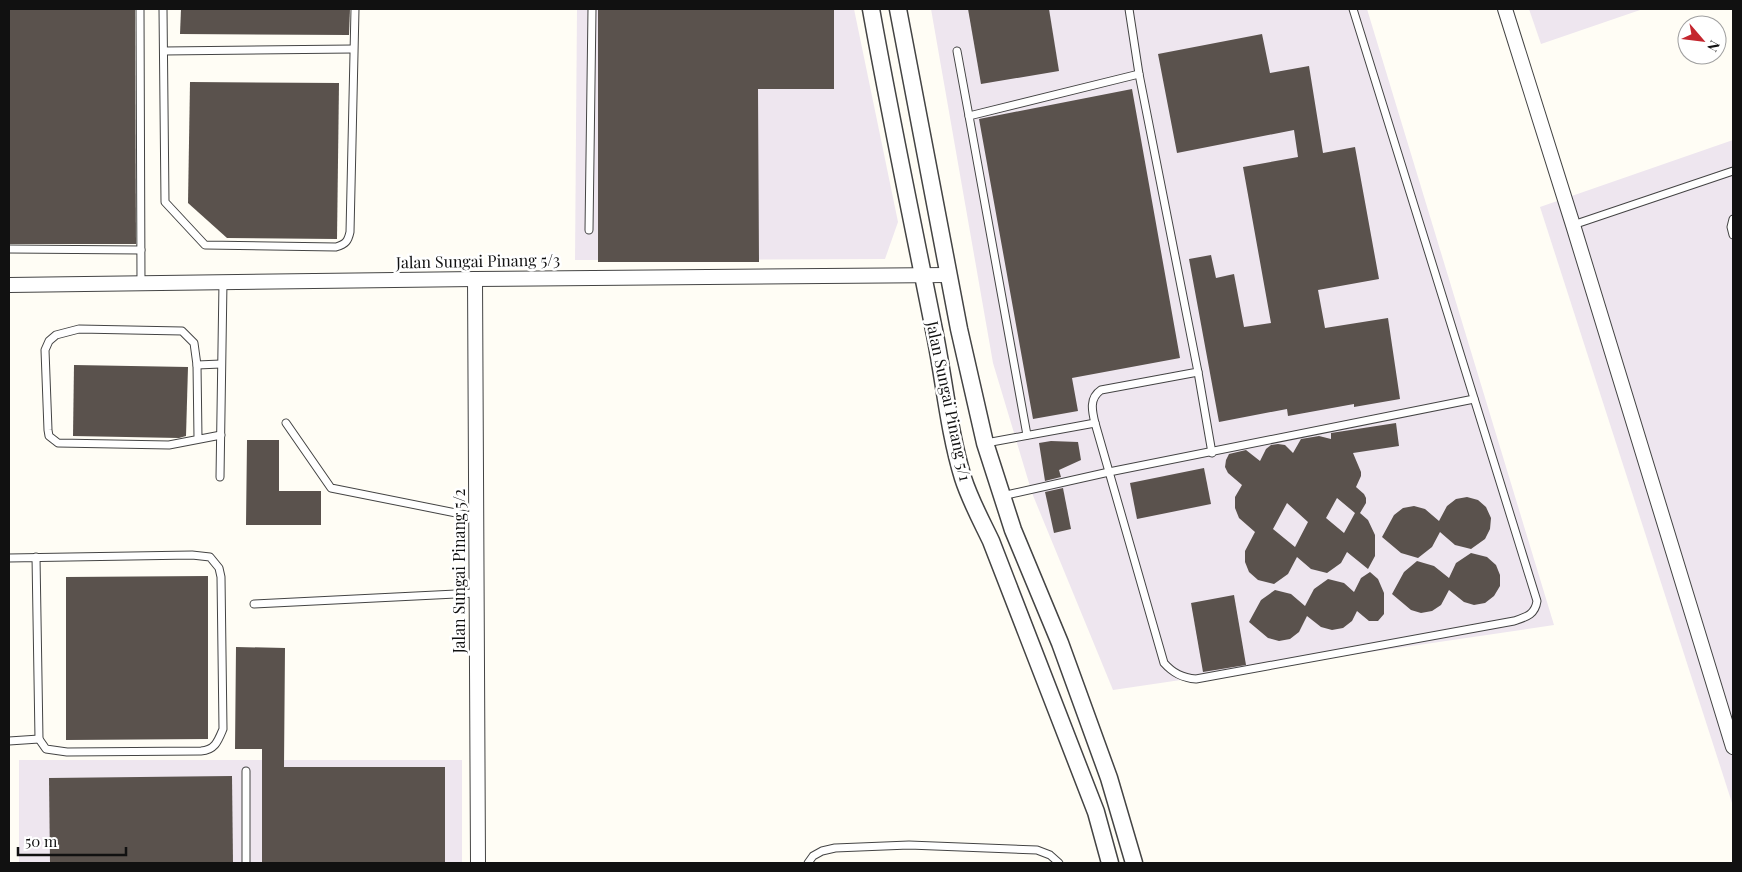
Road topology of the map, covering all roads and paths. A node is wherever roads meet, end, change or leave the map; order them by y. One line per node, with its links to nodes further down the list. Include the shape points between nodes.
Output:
1 (140, 9): 21 (lane)
2 (163, 9): 11 (lane)
3 (355, 9): 10 (lane)
4 (592, 9): 18 (lane)
5 (871, 9): 22 (street, Jalan Sungai Pinang 5/1)
6 (898, 9): 23 (street, Jalan Sungai Pinang 5/1)
7 (1129, 9): 13 (lane)
8 (1352, 9): 31 (lane)
9 (1504, 9): 17 (street)
10 (353, 49): 11 (lane); 11 (lane, via 350,232 349,240 336,247 205,246 165,202)
11 (164, 51)
12 (957, 51): 14 (lane)
13 (1139, 74): 14 (lane); 30 (lane)
14 (969, 116): 35 (lane)
15 (1733, 171): 17 (lane)
16 (1733, 219): 19 (lane)
17 (1573, 225): 49 (street)
18 (589, 230)
19 (1733, 236)
20 (9, 248): 21 (lane)
21 (141, 250): 26 (lane)
22 (923, 276): 23 (street, Jalan Sungai Pinang 5/3); 24 (street, Jalan Sungai Pinang 5/3); 55 (street, Jalan Sungai Pinang 5/1, via 963,478 991,541 1096,812)
23 (948, 276): 37 (street, Jalan Sungai Pinang 5/1)
24 (474, 278): 25 (street, Jalan Sungai Pinang 5/3); 42 (street, Jalan Sungai Pinang 5/2)
25 (223, 282): 26 (street, Jalan Sungai Pinang 5/3); 28 (lane)
26 (141, 283): 27 (street, Jalan Sungai Pinang 5/3)
27 (9, 285)
28 (222, 364): 29 (lane); 34 (lane)
29 (197, 365): 36 (lane); 36 (lane, via 194,343 182,331 79,329 56,335 49,340 45,350 48,430 49,436 58,443 169,444)
30 (1198, 372): 33 (lane, via 1101,390 1092,404); 38 (lane)
31 (1474, 400): 38 (lane); 39 (lane, via 1536,601 1534,611 1514,621 1196,679 1187,678 1164,663)
32 (286, 424): 42 (lane, via 332,488)
33 (1095, 424): 35 (lane); 39 (lane)
34 (220, 435): 36 (lane); 40 (lane)
35 (1027, 435): 37 (lane)
36 (198, 438)
37 (985, 443): 41 (street, Jalan Sungai Pinang 5/1)
38 (1212, 453): 39 (lane)
39 (1109, 472): 41 (lane)
40 (220, 477)
41 (1002, 496): 56 (street, Jalan Sungai Pinang 5/1, via 1064,652 1116,800)
42 (476, 517): 45 (street, Jalan Sungai Pinang 5/2)
43 (36, 557): 44 (lane); 47 (lane); 47 (lane, via 192,555 210,557 219,568 221,577 222,729 217,743 201,751 67,752 46,749)
44 (9, 558)
45 (476, 593): 46 (lane); 52 (street, Jalan Sungai Pinang 5/2)
46 (254, 604)
47 (39, 739): 48 (lane)
48 (9, 741)
49 (1733, 747)
50 (246, 771): 51 (lane)
51 (246, 863)
52 (478, 863)
53 (808, 863): 54 (lane, via 813,856 835,848 909,845 1037,850)
54 (1059, 863)
55 (1110, 863)
56 (1134, 863)

